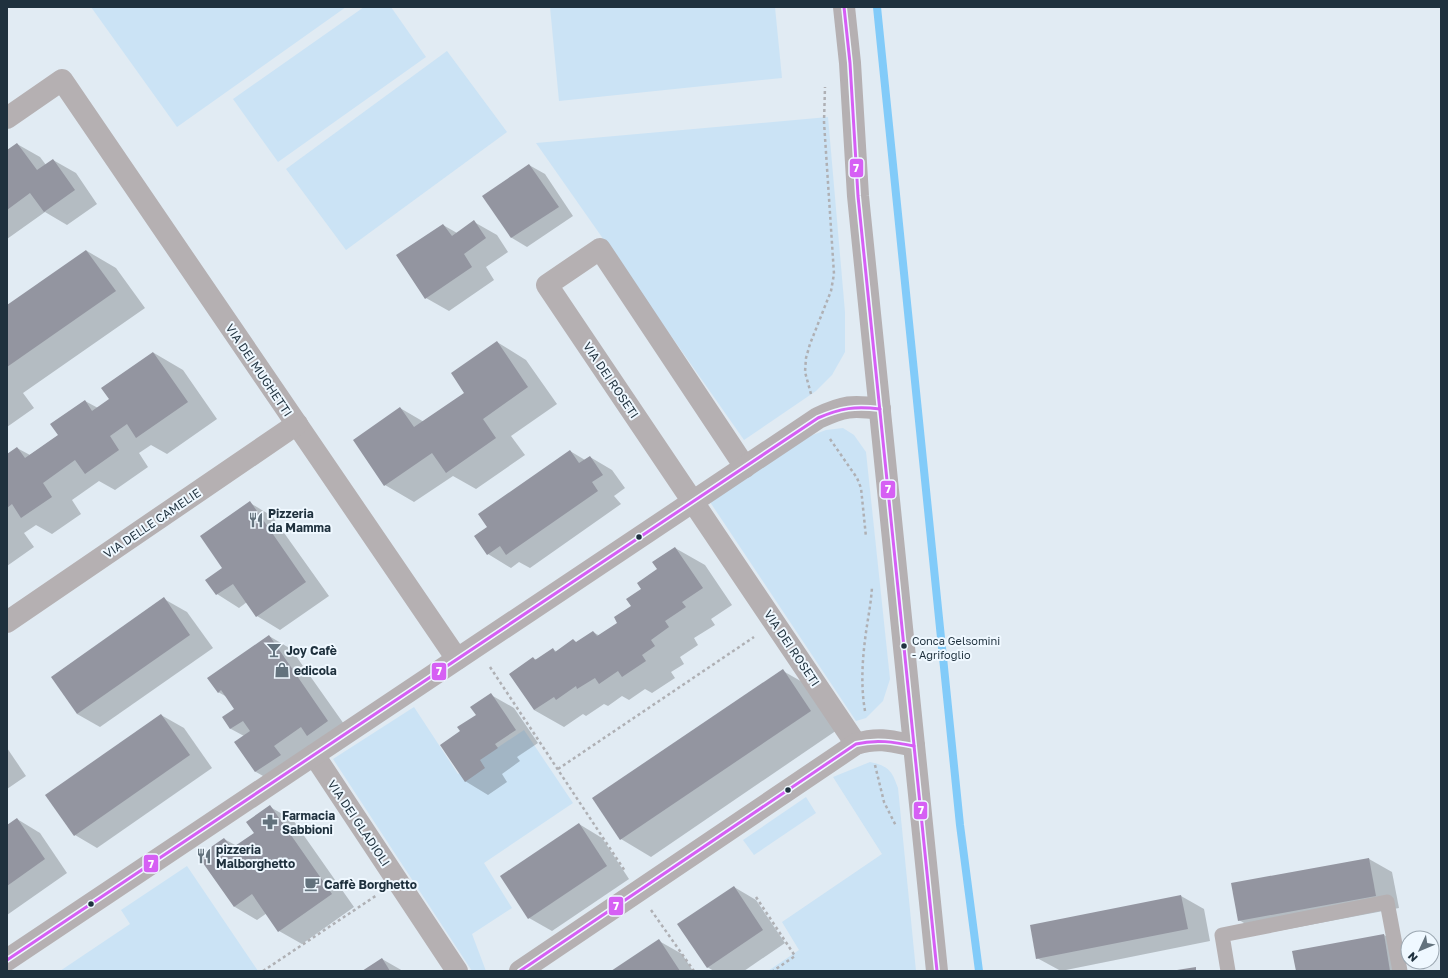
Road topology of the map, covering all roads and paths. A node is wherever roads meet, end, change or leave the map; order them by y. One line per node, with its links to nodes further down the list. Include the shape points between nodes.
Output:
1 (844, 7): 4 (street, via 858,196)
2 (825, 82): 5 (path, via 824,122 834,274 831,291 810,344 805,372)
3 (7, 118): 6 (street, VIA DEI MUGHETTI, via 62,80)
4 (880, 409): 5 (street, via 846,407); 16 (street)
5 (818, 418): 7 (street); 9 (path, via 826,435 857,478 861,488)
6 (296, 424): 11 (street, VIA DELLE CAMELIE); 14 (street, VIA DEI MUGHETTI)
7 (745, 467): 8 (street); 8 (street, VIA DEI ROSETI, via 600,249 547,285)
8 (692, 502): 12 (street, VIA DEI ROSETI); 13 (street)
9 (867, 540)
10 (871, 580): 15 (path, via 862,686)
11 (7, 622)
12 (774, 623): 15 (street, VIA DEI ROSETI); 18 (path)
13 (477, 646): 14 (street); 18 (path)
14 (457, 659): 17 (street)
15 (863, 742): 16 (street, via 884,739); 19 (path, via 882,796); 21 (street)
16 (914, 746): 29 (street)
17 (314, 755): 20 (street, VIA DEI GLADIOLI); 23 (street)
18 (558, 769): 21 (path)
19 (897, 827)
20 (398, 881): 24 (path); 25 (street, VIA DEI GLADIOLI)
21 (638, 891): 26 (street); 27 (path)
22 (756, 896): 28 (path, via 794,956)
23 (7, 960)
24 (263, 971)
25 (457, 971)
26 (520, 971)
27 (694, 971)
28 (773, 971)
29 (937, 971)
30 (1228, 971): 31 (lane, via 1222,935 1387,902)
31 (1400, 971)

